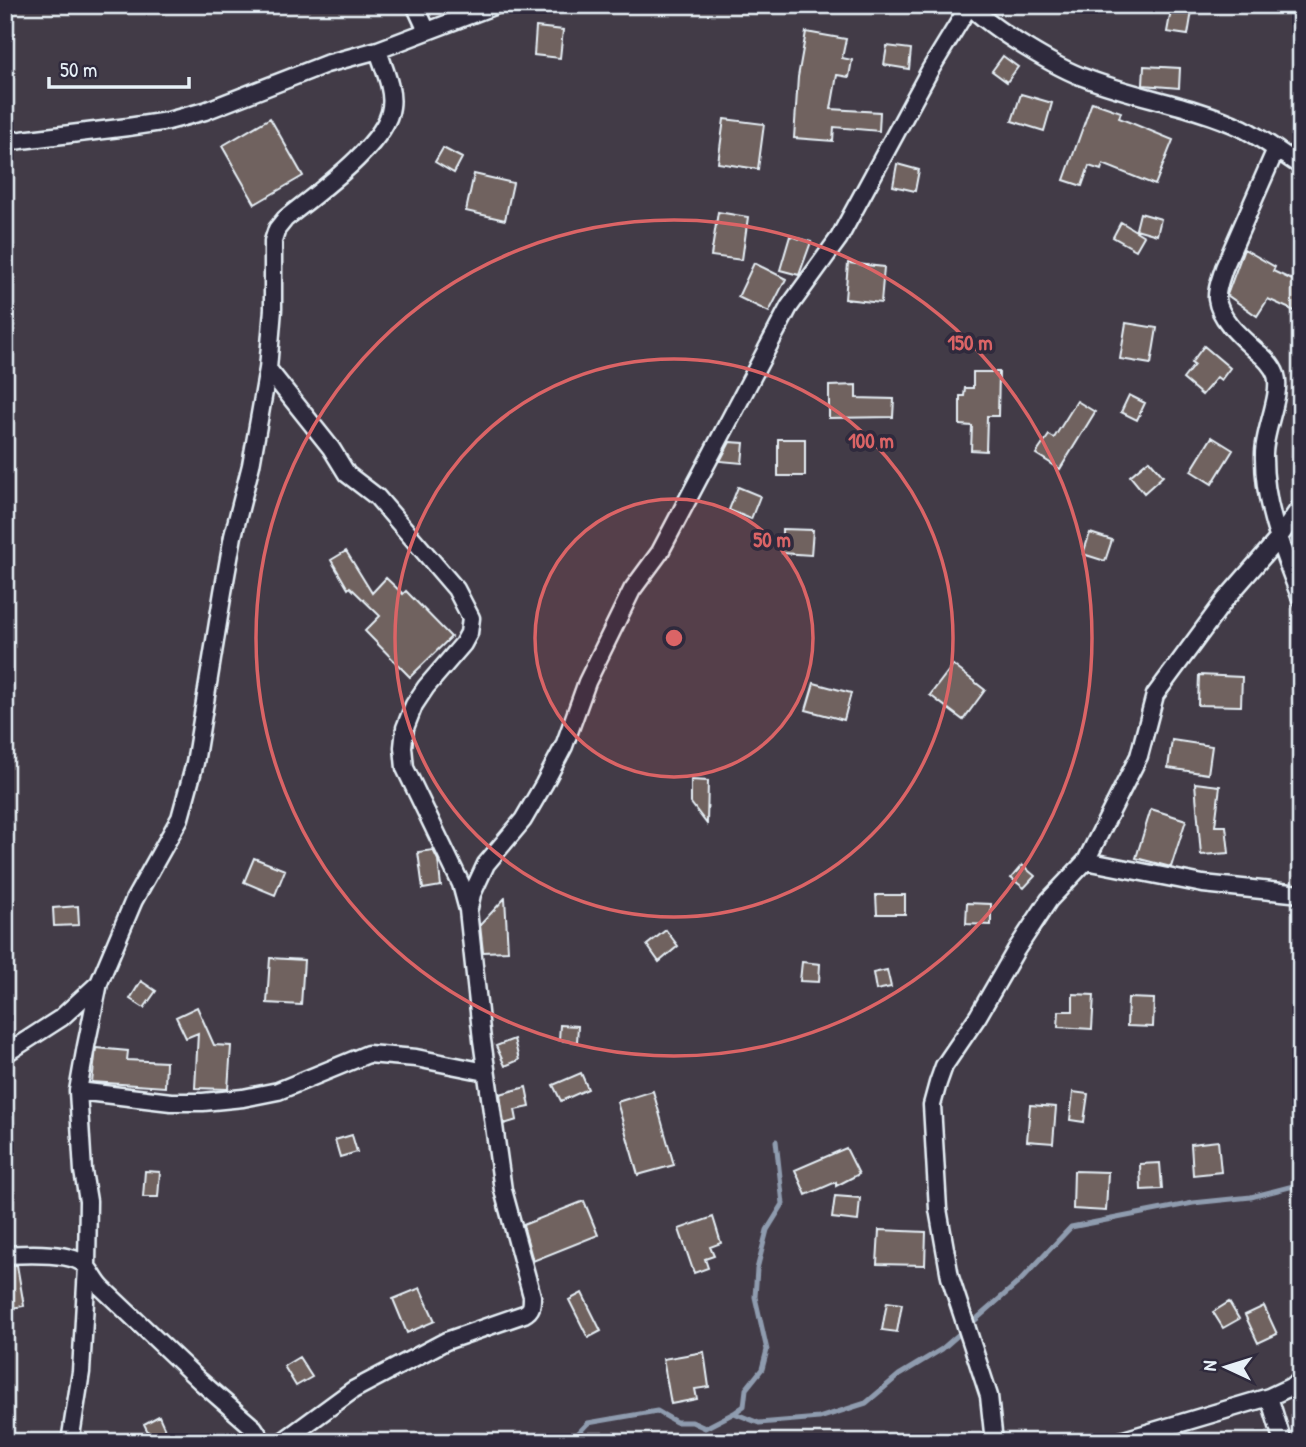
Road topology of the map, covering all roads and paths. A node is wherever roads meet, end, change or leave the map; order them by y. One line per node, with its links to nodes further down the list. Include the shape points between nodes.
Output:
1 (415, 5): 4 (street)
2 (496, 5): 4 (street)
3 (969, 6): 7 (street, via 987,22 1086,79 1242,128); 15 (street, via 839,239 789,307 660,552 632,590 587,682 564,746 523,821 486,864)
4 (427, 31): 5 (street)
5 (378, 50): 6 (street, via 167,121); 9 (street, via 391,96 390,116 359,157 277,229 272,251)
6 (5, 142)
7 (1276, 149): 8 (street); 11 (street, via 1224,268 1217,301 1238,335 1266,359 1276,376 1276,399 1264,453)
8 (1301, 166)
9 (268, 369): 15 (street, via 347,474 377,497 448,579 471,618 463,644 415,705 403,747 405,768 461,884); 16 (street, via 233,536 195,763 180,818 134,900)
10 (1301, 506): 11 (street)
11 (1278, 539): 12 (street); 13 (street, via 1225,600 1155,695 1139,756)
12 (1301, 599)
13 (1086, 861): 14 (street, via 1203,884); 27 (street, via 1049,900 1016,950 944,1066 932,1105 938,1209 950,1278 989,1396)
14 (1301, 894)
15 (468, 910): 18 (street)
16 (99, 983): 17 (street, via 61,1018); 19 (street)
17 (5, 1054)
18 (486, 1072): 19 (street, via 368,1054 278,1091 243,1098 171,1102); 26 (street, via 503,1190 532,1296 529,1311 446,1341 353,1390)
19 (78, 1091): 21 (street, via 88,1201)
20 (5, 1255): 21 (street, via 65,1256)
21 (87, 1267): 24 (street, via 81,1372); 25 (street, via 102,1288 254,1428)
22 (1301, 1382): 23 (street)
23 (1269, 1397): 28 (street); 29 (street)
24 (70, 1442)
25 (263, 1442)
26 (282, 1442)
27 (994, 1442)
28 (1117, 1442)
29 (1283, 1442)

